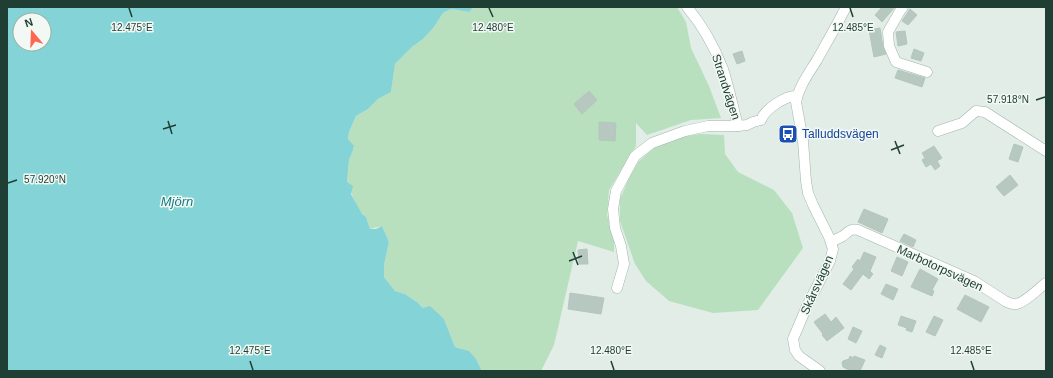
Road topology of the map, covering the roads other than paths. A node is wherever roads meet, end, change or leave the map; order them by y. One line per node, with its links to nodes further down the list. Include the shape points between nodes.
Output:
1 (688, 7): 6 (street, Strandvägen, via 705,30 718,59)
2 (846, 7): 5 (street)
3 (903, 7): 4 (street, via 888,32 889,46 896,62)
4 (927, 72)
5 (797, 96): 6 (street, via 790,96 779,102 762,115 761,120); 9 (street, Skårsvägen, via 808,193)
6 (738, 126): 11 (street, via 708,126 690,130 652,143 635,156 616,191 615,228 624,264)
7 (938, 131): 8 (street, via 962,123 976,111 985,112)
8 (1046, 151)
9 (831, 242): 10 (street, Marbotorpsvägen, via 850,230 858,230 974,281 1010,304 1022,302); 12 (street, Skårsvägen, via 830,261 807,306 794,339 795,350 799,356)
10 (1046, 283)
11 (617, 288)
12 (820, 371)

